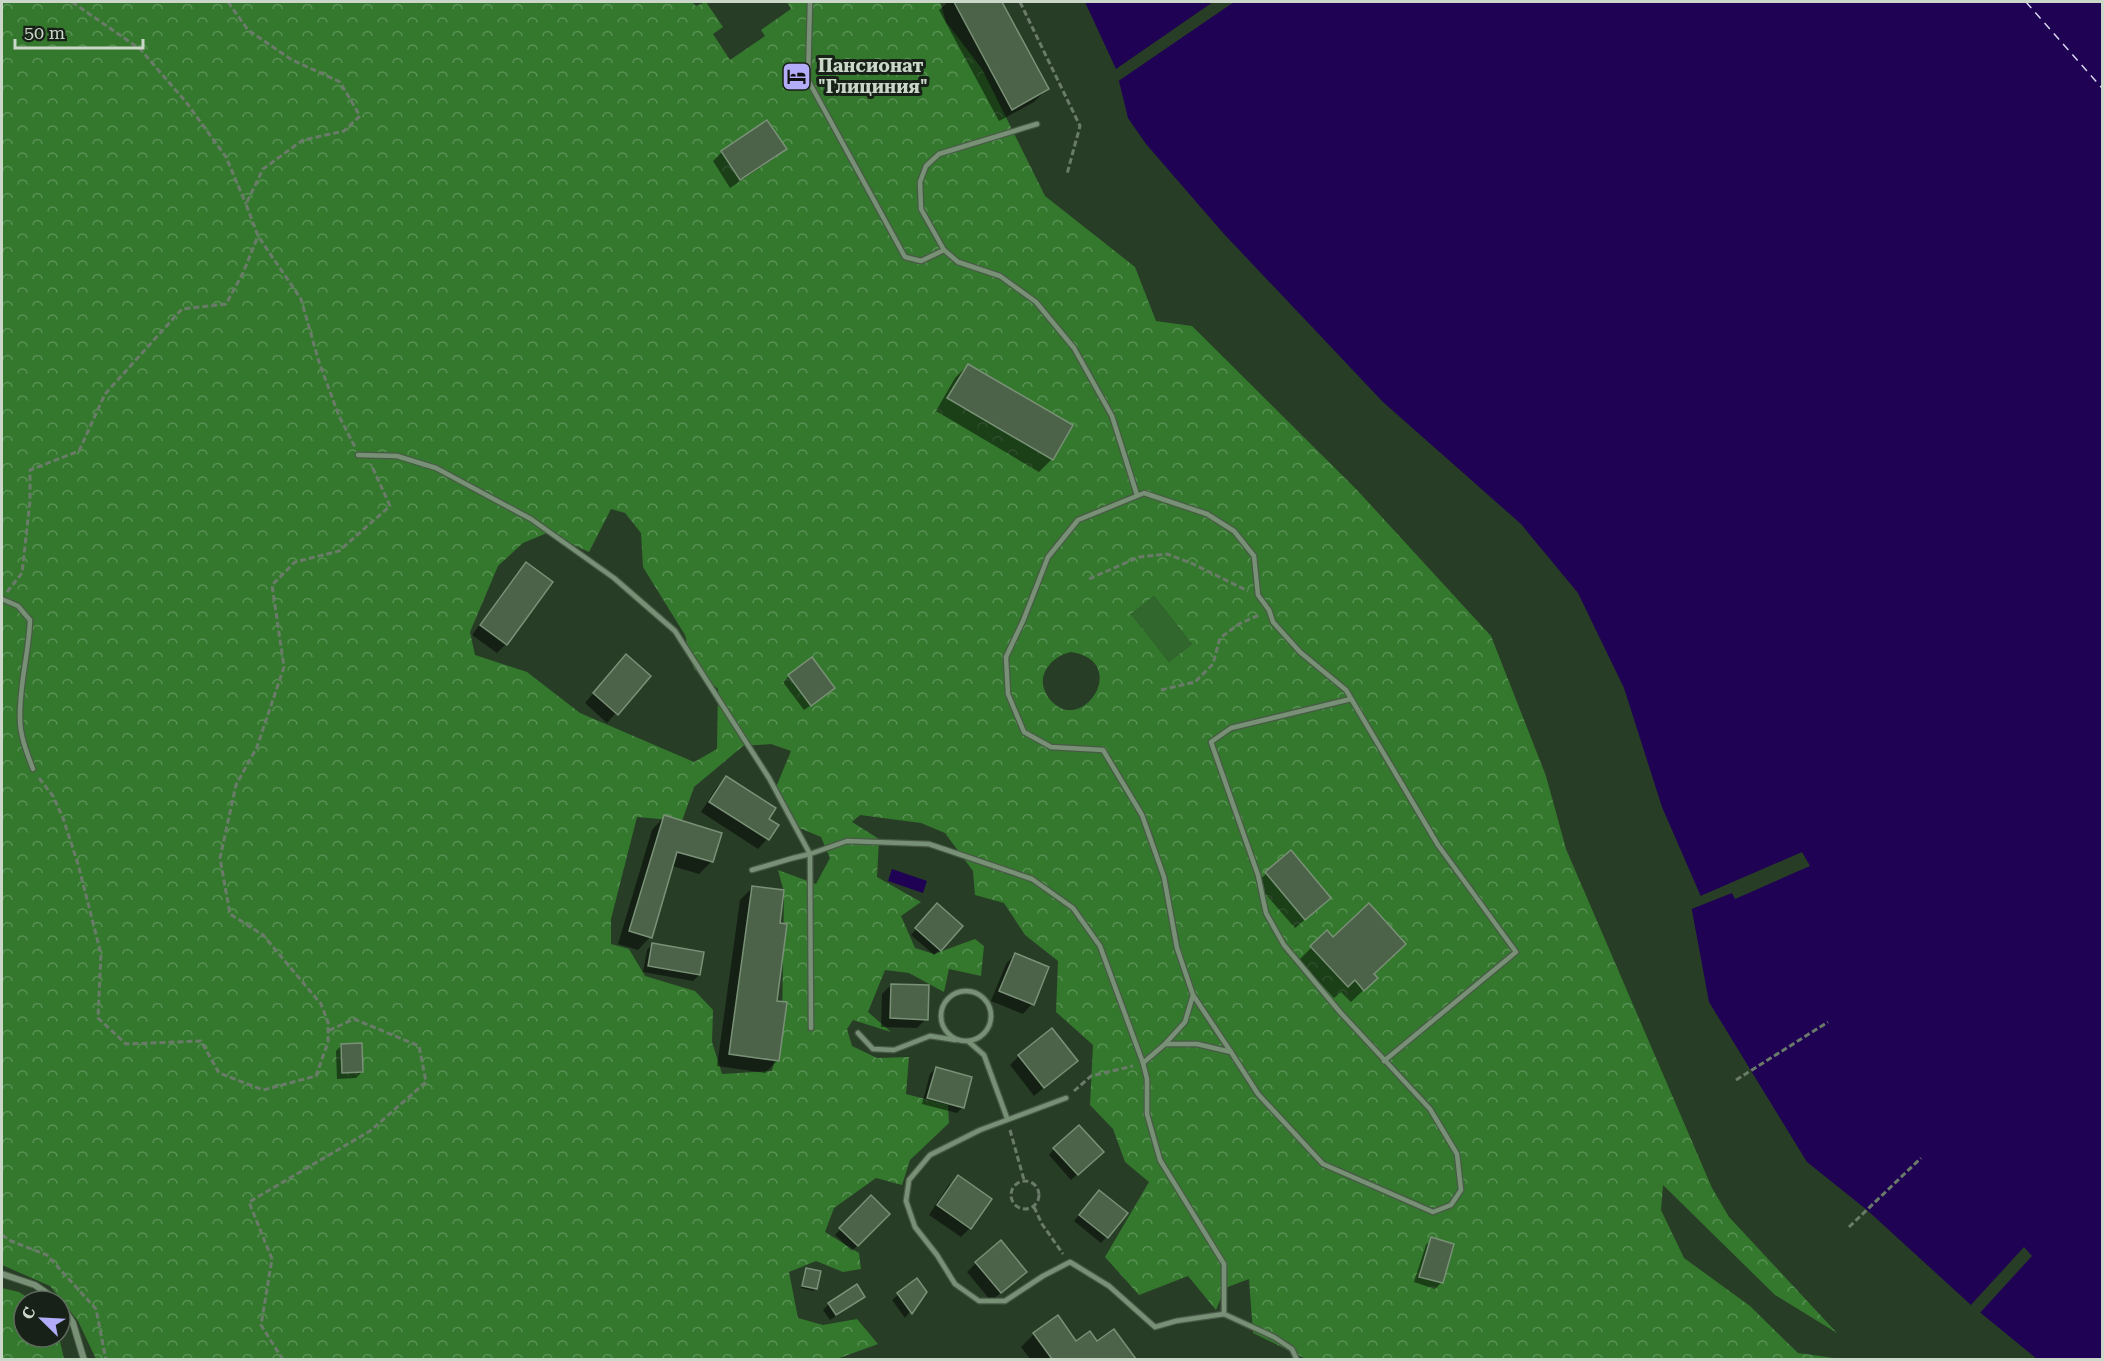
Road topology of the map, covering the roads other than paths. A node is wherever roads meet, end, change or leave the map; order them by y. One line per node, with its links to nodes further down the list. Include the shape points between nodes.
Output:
1 (810, 2): 3 (lane, via 808,80 819,101 905,257 921,261)
2 (1037, 124): 3 (lane, via 939,154 926,166 920,182 921,209)
3 (944, 250): 5 (lane, via 958,262 1000,276 1036,302 1074,348 1113,416)
4 (358, 455): 9 (lane, via 397,456 436,468 531,519 614,578 667,624 769,778)
5 (1137, 495): 7 (lane, via 1144,493 1207,514 1234,531 1254,556 1258,595 1273,621); 11 (lane, via 1078,520 1048,557 1006,657 1008,694 1024,732 1051,747 1103,750 1142,815 1161,866 1177,948)
6 (2, 598): 8 (lane, via 18,606 30,620 20,721)
7 (1351, 699): 18 (lane, via 1438,845 1516,952); 18 (lane, via 1231,728 1211,742 1258,875 1266,913 1284,945)
8 (33, 769)
9 (810, 854): 10 (lane); 12 (lane); 19 (lane, via 847,841 929,844 1032,879 1073,908 1100,946)
10 (752, 870)
11 (1192, 995): 16 (lane, via 1185,1022); 17 (lane)
12 (811, 1028)
13 (858, 1032): 14 (lane, via 873,1049 894,1050 930,1036)
14 (956, 1040): 15 (lane); 15 (lane, via 941,1019 943,1006 951,996 964,991 977,993 987,1001 992,1014 990,1027)
15 (969, 1042): 21 (lane, via 984,1055)
16 (1166, 1044): 17 (lane, via 1197,1044); 19 (lane)
17 (1231, 1052): 18 (lane, via 1258,1094 1323,1164 1433,1212 1451,1205 1461,1190 1457,1154 1430,1109)
18 (1384, 1061)
19 (1143, 1063): 24 (lane, via 1147,1114 1160,1160 1224,1264)
20 (1066, 1098): 21 (lane)
21 (1007, 1118): 24 (lane, via 930,1155 909,1180 906,1201 915,1227 955,1284 980,1301 1005,1301 1071,1262 1109,1286 1155,1327)
22 (2, 1274): 23 (street)
23 (41, 1289)
24 (1224, 1314): 27 (lane, via 1274,1337 1292,1349)
25 (72, 1322): 26 (street)
26 (84, 1359)
27 (1297, 1359)

